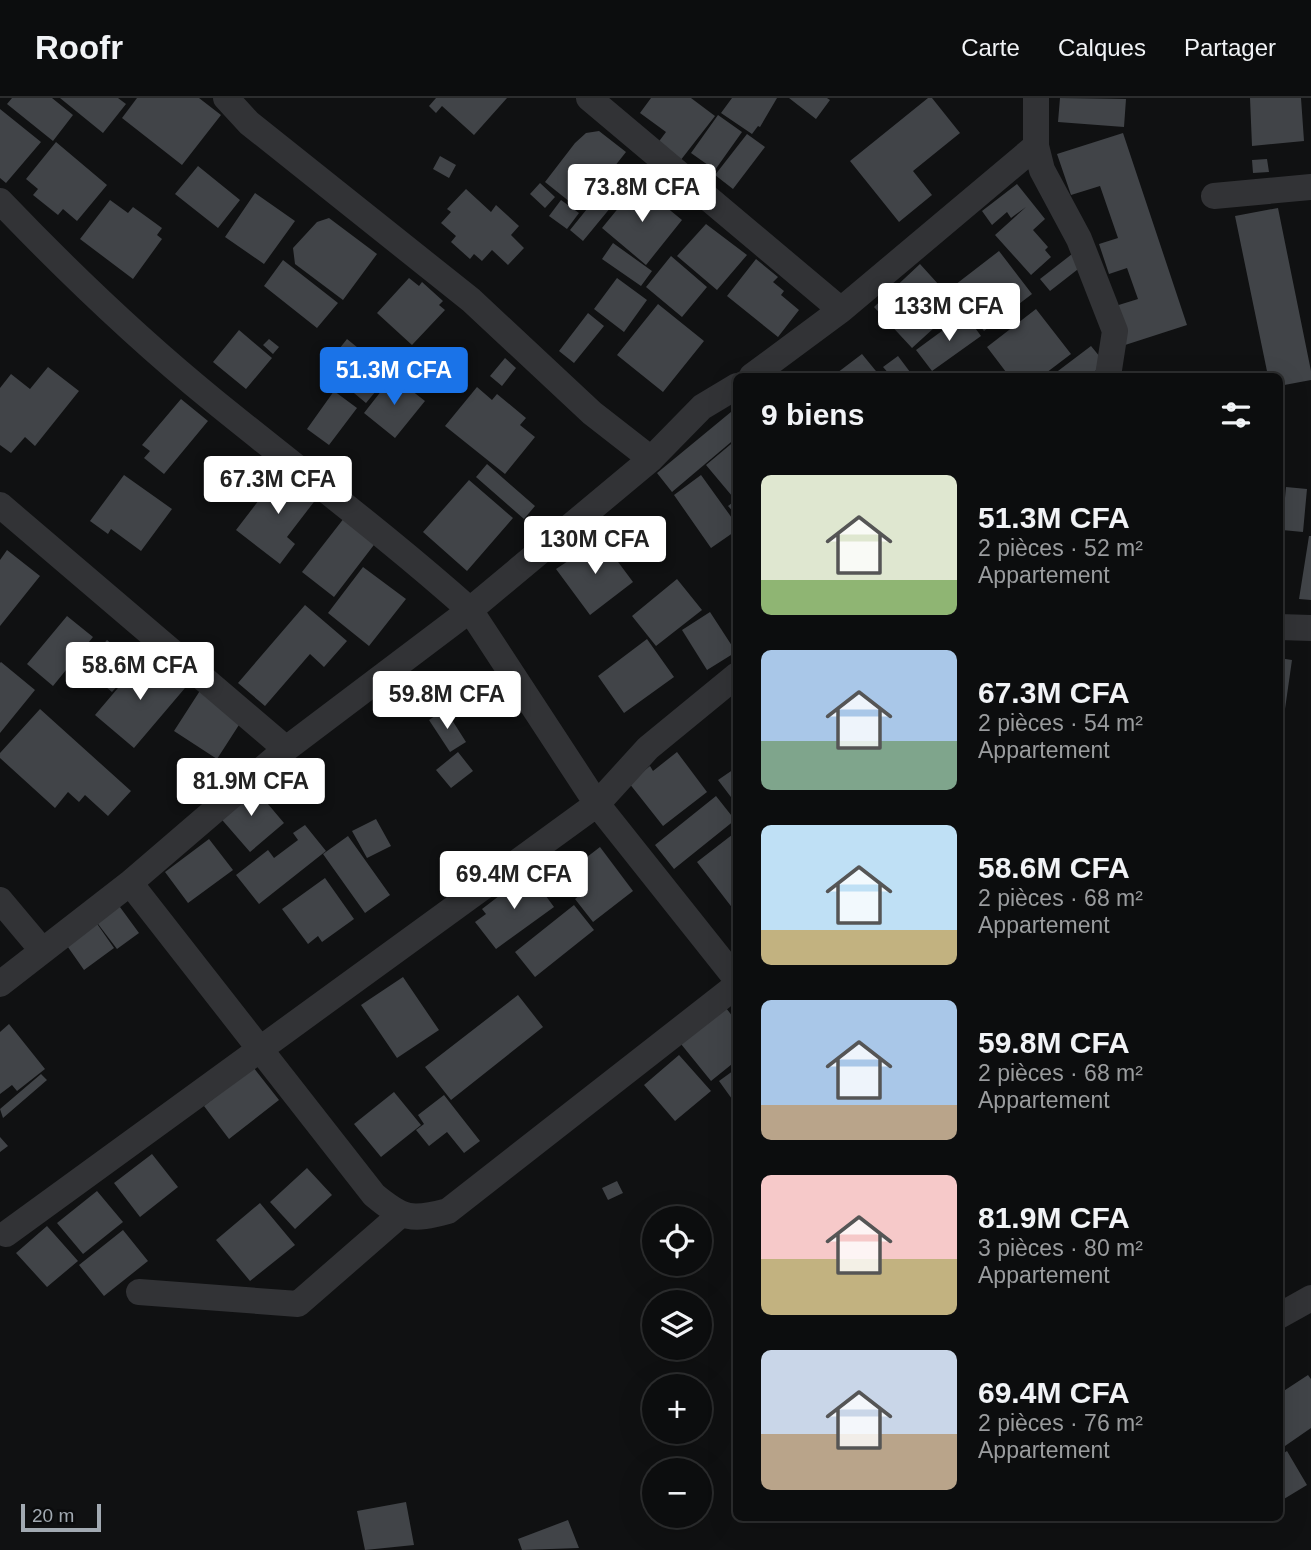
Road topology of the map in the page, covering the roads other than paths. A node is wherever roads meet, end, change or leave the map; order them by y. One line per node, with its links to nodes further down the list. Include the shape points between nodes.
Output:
1 (226, 98): 12 (street, via 249,123 471,300 592,413)
2 (589, 98): 8 (street)
3 (1036, 98): 4 (street)
4 (1036, 146): 8 (street); 10 (street, via 1042,170 1079,239 1115,331)
5 (1311, 187): 6 (street)
6 (1214, 196)
7 (0, 201): 14 (street, via 58,261 213,400)
8 (841, 310): 9 (street)
9 (770, 372)
10 (1108, 373)
11 (733, 388): 12 (street, via 702,407)
12 (652, 459): 14 (street)
13 (0, 505): 18 (street)
14 (470, 610): 18 (street); 19 (street)
15 (1283, 627): 16 (street)
16 (1311, 628)
17 (733, 678): 19 (street, via 648,748)
18 (286, 748): 20 (street)
19 (597, 804): 23 (street); 26 (street)
20 (130, 883): 22 (street); 26 (street)
21 (0, 900): 22 (street)
22 (42, 950): 24 (street)
23 (733, 978)
24 (0, 984)
25 (733, 986): 27 (street, via 448,1211 424,1218)
26 (260, 1049): 27 (street, via 374,1195); 28 (street)
27 (400, 1216): 29 (street, via 298,1304)
28 (6, 1234)
29 (139, 1292)
30 (1311, 1298): 31 (street)
31 (1283, 1314)

